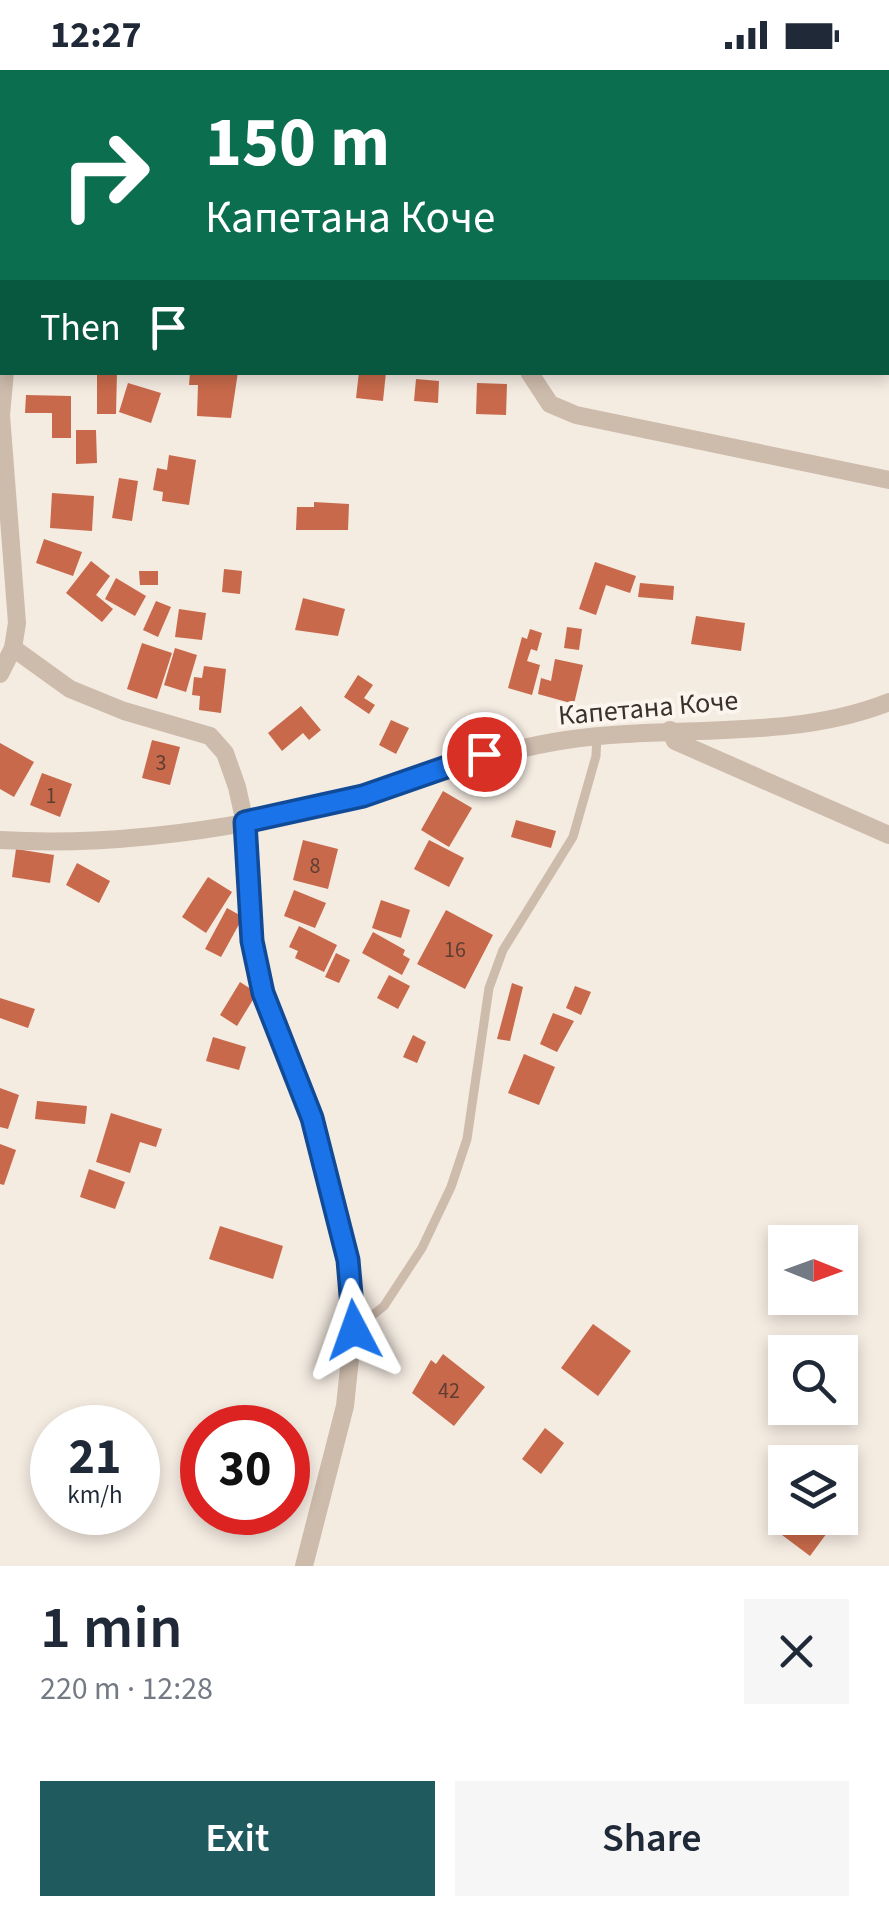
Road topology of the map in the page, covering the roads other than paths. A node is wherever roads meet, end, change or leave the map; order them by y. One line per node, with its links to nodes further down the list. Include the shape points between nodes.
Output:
1 (6, 375): 3 (street)
2 (531, 375): 4 (street, via 550,404 576,416)
3 (4, 466): 5 (street, via 17,622)
4 (889, 480)
5 (13, 648): 6 (street); 10 (street, via 70,689 210,736 225,753)
6 (0, 674)
7 (889, 702): 8 (street, Капетана Коче, via 798,724)
8 (670, 730): 9 (street, Капетана Коче); 11 (street, via 675,741)
9 (598, 736): 10 (street, Капетана Коче, via 484,754 363,796); 13 (lane, via 573,837 502,950 489,988 466,1139 451,1187 384,1306)
10 (245, 822): 12 (street, Капетана Коче, via 124,842); 13 (street, via 252,941 263,993 312,1118 348,1260)
11 (889, 835)
12 (0, 840)
13 (354, 1330): 14 (street, via 345,1406)
14 (304, 1566)

